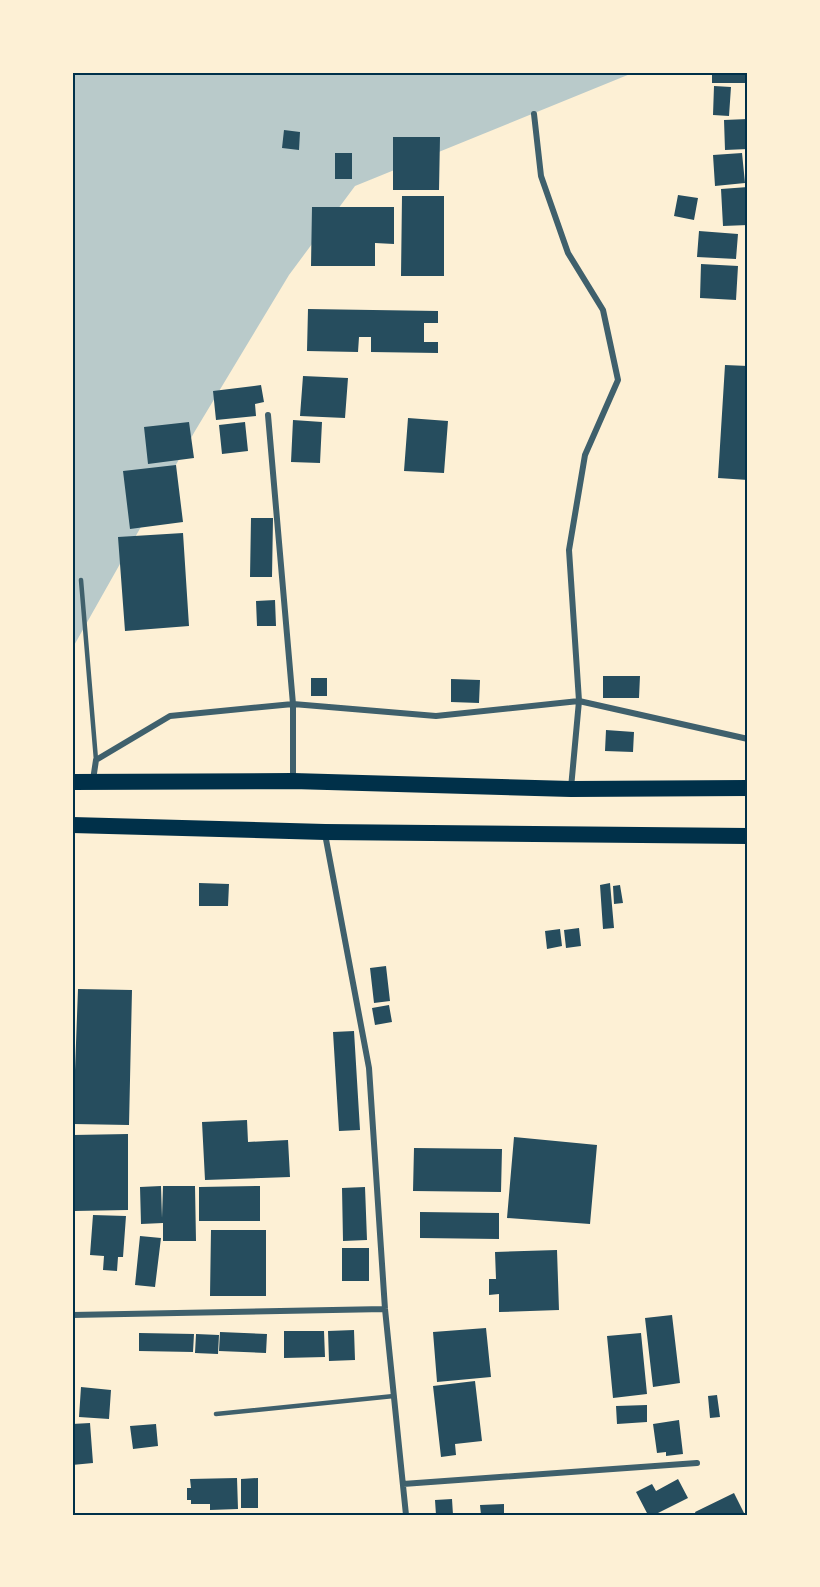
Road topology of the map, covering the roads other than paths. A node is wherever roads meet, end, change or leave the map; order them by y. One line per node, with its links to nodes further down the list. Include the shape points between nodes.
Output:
1 (534, 114): 4 (street, via 541,176 568,253 603,310 618,380 585,456 569,550)
2 (268, 415): 5 (street)
3 (81, 580): 7 (lane)
4 (579, 701): 5 (street, via 436,716); 6 (street); 11 (street)
5 (293, 704): 7 (street, via 170,716); 8 (street)
6 (748, 739)
7 (96, 760): 10 (street)
8 (293, 781): 10 (highway); 11 (highway)
9 (72, 782): 10 (highway)
10 (92, 783)
11 (571, 789): 12 (highway)
12 (748, 789)
13 (72, 825): 14 (highway)
14 (325, 832): 15 (highway); 16 (street, via 369,1068)
15 (748, 836)
16 (385, 1309): 17 (street); 18 (street)
17 (72, 1315)
18 (394, 1396): 19 (lane); 21 (street)
19 (216, 1414)
20 (697, 1463): 21 (street)
21 (403, 1484): 22 (street)
22 (406, 1515)

